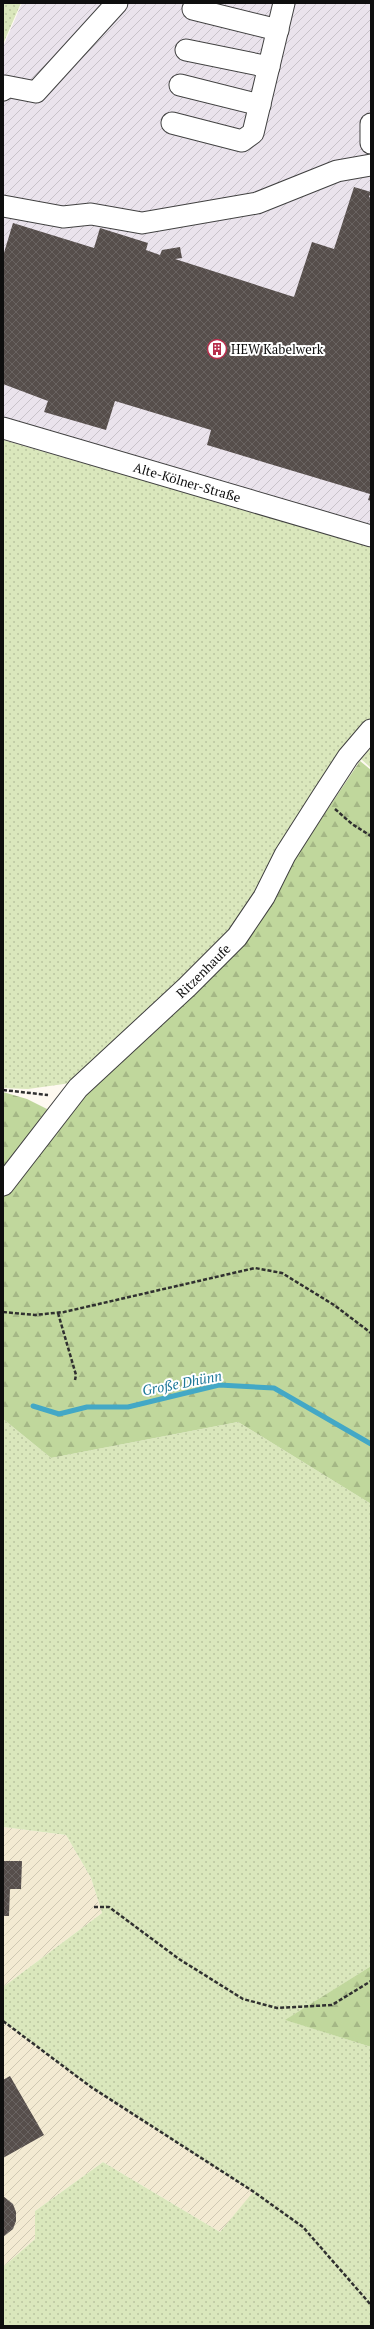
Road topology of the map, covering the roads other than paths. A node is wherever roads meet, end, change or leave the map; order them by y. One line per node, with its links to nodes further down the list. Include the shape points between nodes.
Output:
1 (117, 3): 8 (street, via 36,92 5,86)
2 (284, 3): 4 (street)
3 (193, 9): 4 (street)
4 (278, 30): 6 (street)
5 (186, 50): 6 (street)
6 (269, 67): 9 (street)
7 (180, 85): 9 (street)
8 (3, 90)
9 (260, 105): 10 (street, via 253,133 242,141)
10 (172, 123)
11 (371, 124): 12 (street)
12 (371, 143)
13 (371, 165): 14 (street, via 337,171 257,203 142,223 91,214 63,217)
14 (3, 206)
15 (3, 428): 16 (street, Alte-Kölner-Straße)
16 (371, 536)
17 (371, 730): 18 (street, Ritzenhaufe, via 348,757 322,797 286,855 264,897 237,937 78,1088)
18 (3, 1185)

